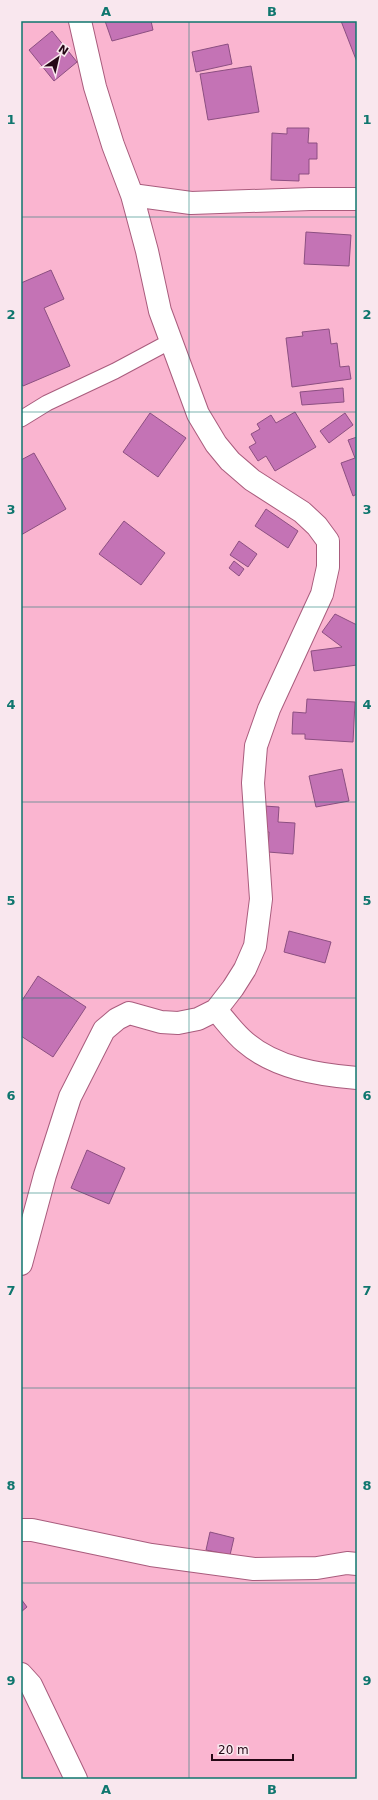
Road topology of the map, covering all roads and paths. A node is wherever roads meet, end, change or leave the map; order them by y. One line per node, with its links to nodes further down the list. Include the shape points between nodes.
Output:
1 (80, 21): 2 (street, via 95,87)
2 (132, 195): 3 (street, via 190,204 311,199); 4 (street, via 160,311)
3 (357, 200)
4 (171, 341): 5 (lane); 6 (street, via 198,414 216,444 230,461 252,480 302,512 328,541 328,567 322,594 269,709 256,746 253,783 261,899 255,946 245,969)
5 (21, 418)
6 (216, 1010): 7 (street, via 245,1042 274,1060 323,1075); 8 (street, via 198,1020 178,1023 161,1022 129,1013 104,1030 70,1097 45,1175)
7 (357, 1078)
8 (21, 1264)
9 (21, 1530): 10 (street, via 32,1530 151,1555 254,1569 317,1568)
10 (357, 1564)
11 (21, 1674): 12 (street, via 31,1685)
12 (76, 1779)

